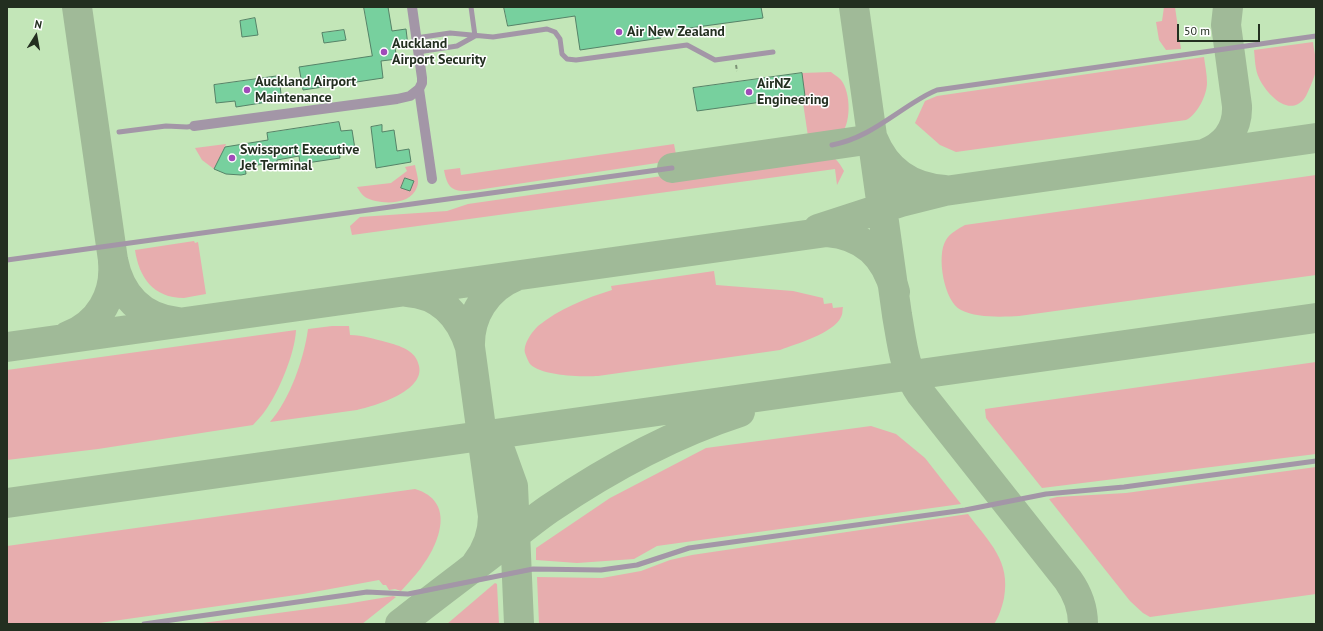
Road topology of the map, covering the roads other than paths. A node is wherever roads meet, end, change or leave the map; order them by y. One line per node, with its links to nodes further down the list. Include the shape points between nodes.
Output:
1 (412, 7): 5 (street)
2 (471, 7): 3 (lane)
3 (475, 36): 5 (lane, via 450,33); 6 (lane, via 457,46); 7 (lane, via 488,37 552,30 560,39 562,54 576,60 687,45 715,60)
4 (1316, 36): 11 (lane, via 937,90 866,133)
5 (416, 38): 6 (street)
6 (418, 52): 8 (street, via 422,78)
7 (773, 52)
8 (419, 89): 9 (street, via 410,96 397,99); 13 (street)
9 (194, 126): 10 (lane)
10 (118, 132)
11 (832, 145)
12 (672, 168): 14 (lane)
13 (432, 179)
14 (7, 260)
15 (1316, 461): 16 (lane, via 1124,487 1046,494 965,510 689,548 637,565 601,570 533,569 408,594 367,592)
16 (144, 624)

